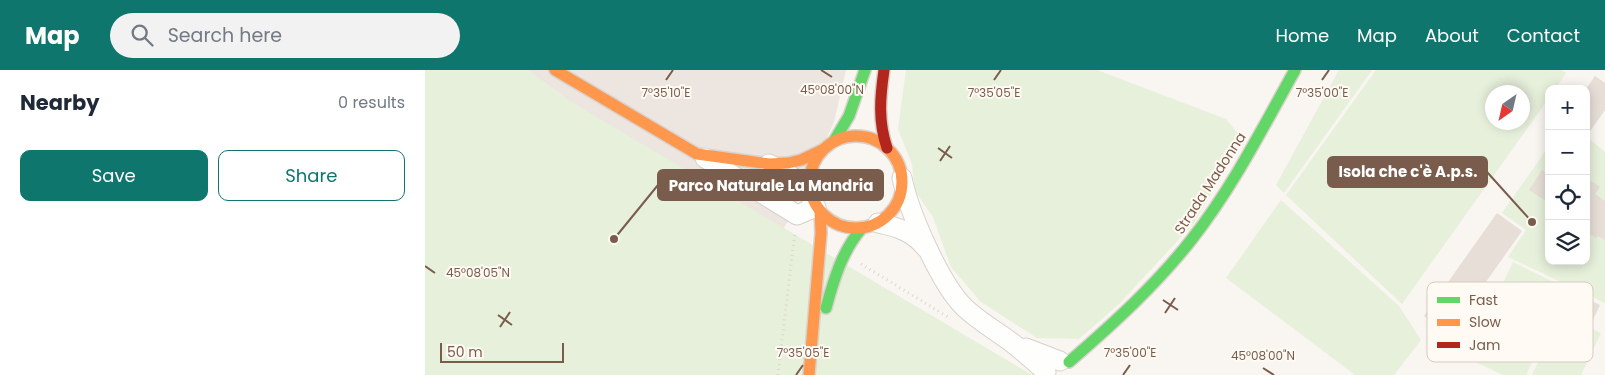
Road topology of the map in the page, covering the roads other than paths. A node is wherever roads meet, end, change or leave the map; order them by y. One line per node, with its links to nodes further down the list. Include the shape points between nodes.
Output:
1 (555, 70): 8 (street)
2 (884, 70): 6 (street, via 879,122)
3 (1295, 70): 14 (street, Strada Madonna, via 1227,188 1179,256 1103,333)
4 (861, 75): 5 (street, via 849,116)
5 (834, 141): 6 (street, via 862,136); 7 (street)
6 (887, 148): 10 (street, via 898,163)
7 (822, 150): 9 (street, via 788,164); 11 (street, via 809,175)
8 (697, 154): 9 (street); 11 (street, via 797,215)
9 (769, 164): 11 (street, via 794,178)
10 (902, 178): 12 (street, via 897,204 889,215); 13 (street, via 906,197)
11 (816, 205): 12 (street, via 826,218 840,226 853,229); 15 (street, via 821,233)
12 (870, 226): 13 (street, via 892,226 907,231); 15 (street, via 852,239 844,254)
13 (930, 252): 14 (street, via 950,290 975,317 1011,342)
14 (1060, 369)
15 (810, 370)

